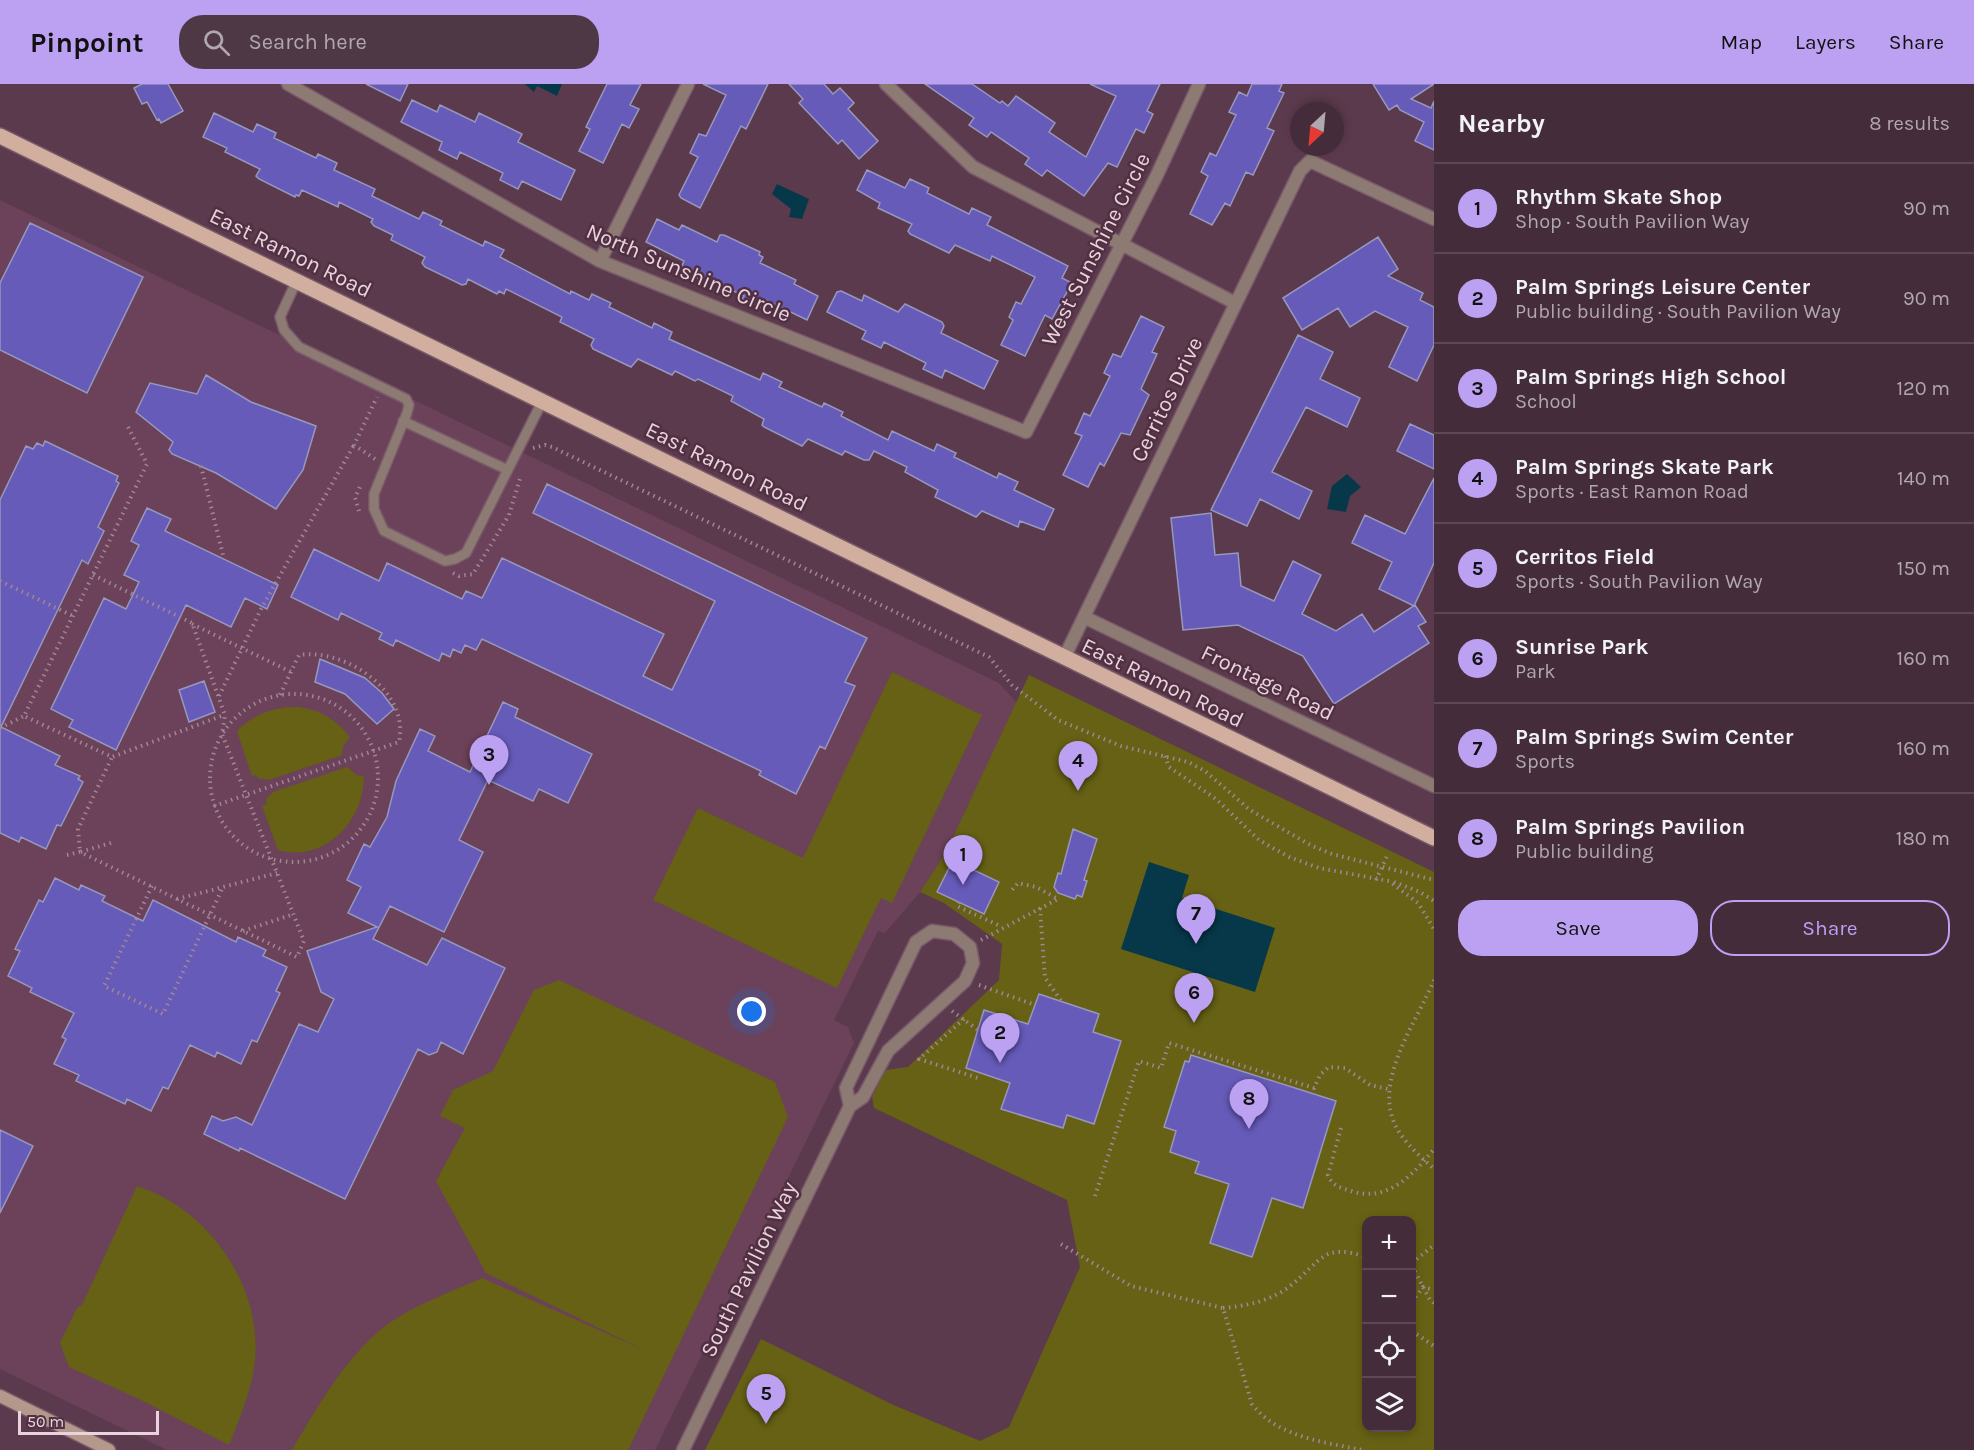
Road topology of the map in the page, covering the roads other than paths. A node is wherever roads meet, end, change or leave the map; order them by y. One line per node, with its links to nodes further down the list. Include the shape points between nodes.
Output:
1 (288, 84): 8 (street, North Sunshine Circle)
2 (688, 84): 8 (street)
3 (886, 84): 7 (street, via 973,167)
4 (1199, 84): 7 (street, West Sunshine Circle)
5 (0, 136): 9 (main road, East Ramon Road)
6 (1434, 219): 10 (street, Cerritos Drive, via 1310,161 1300,171)
7 (1120, 244): 10 (street); 13 (street, West Sunshine Circle)
8 (600, 261): 13 (street, North Sunshine Circle)
9 (297, 280): 11 (main road, East Ramon Road); 12 (lane, via 280,317 290,339 406,399 409,405)
10 (1235, 303): 15 (street, Cerritos Drive)
11 (543, 400): 14 (lane); 16 (main road, East Ramon Road)
12 (404, 421): 14 (lane); 14 (lane, via 374,494 374,509 384,531 444,561 466,553)
13 (1026, 432)
14 (508, 470)
15 (1084, 617): 16 (street, Cerritos Drive); 17 (street, Frontage Road)
16 (1064, 658): 18 (main road, East Ramon Road)
17 (1434, 786)
18 (1434, 838)
19 (850, 1106): 19 (street, South Pavilion Way, via 846,1088 916,942 932,932 954,934 970,947 973,963 965,981 888,1051 863,1097); 22 (street, South Pavilion Way)
20 (0, 1396): 21 (street)
21 (109, 1450)
22 (683, 1450)

